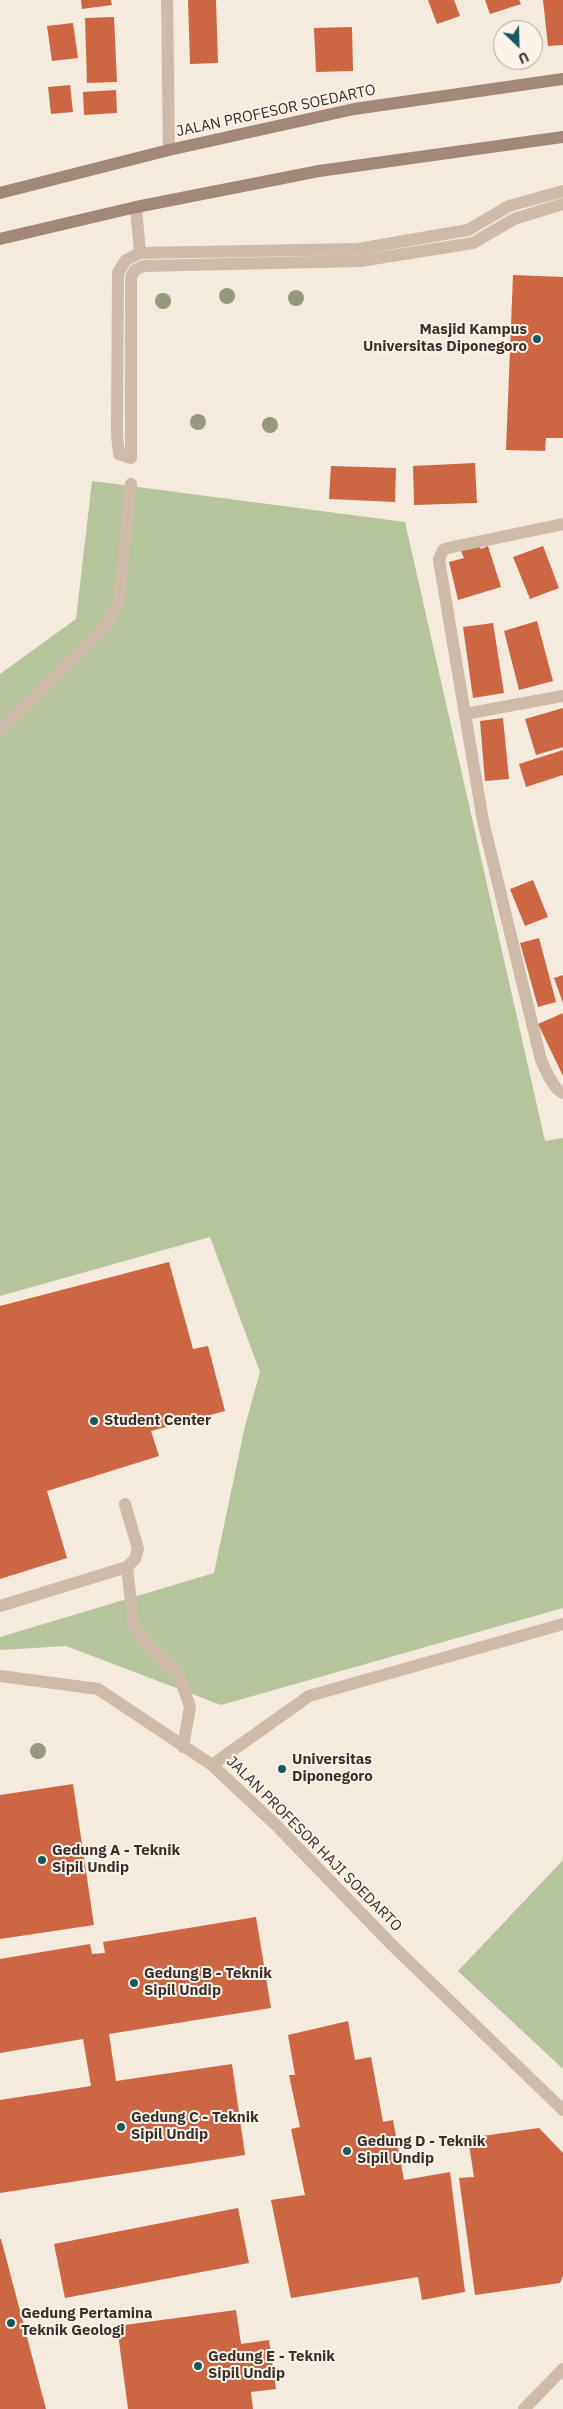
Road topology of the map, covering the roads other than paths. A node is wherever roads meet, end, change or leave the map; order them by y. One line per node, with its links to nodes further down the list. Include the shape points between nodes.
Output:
1 (167, 0): 4 (street)
2 (563, 79): 4 (street, JALAN PROFESOR SOEDARTO, via 354,109)
3 (563, 136): 8 (street, via 319,171)
4 (169, 150): 6 (street, JALAN PROFESOR SOEDARTO)
5 (563, 191): 10 (street, via 509,206 468,230 358,249)
6 (0, 193)
7 (563, 204): 10 (street, via 514,218 473,243 360,261 143,266 135,270 131,277 132,458 119,454 117,447 118,273 126,260)
8 (136, 207): 9 (street); 10 (street)
9 (0, 239)
10 (140, 253)
11 (131, 484): 15 (street, via 119,602 104,627)
12 (563, 524): 14 (street, via 443,550 438,560)
13 (563, 696): 14 (street)
14 (465, 714): 16 (street, via 483,821 541,1060)
15 (0, 729)
16 (563, 1094)
17 (126, 1504): 18 (street, via 138,1549 136,1559)
18 (126, 1567): 19 (street); 22 (street, via 134,1628 179,1674 190,1707)
19 (0, 1606)
20 (563, 1624): 23 (street, via 308,1696)
21 (0, 1676): 22 (street, JALAN PROFESOR HAJI SOEDARTO, via 98,1689)
22 (183, 1746): 23 (street, JALAN PROFESOR HAJI SOEDARTO)
23 (212, 1766): 24 (street, JALAN PROFESOR HAJI SOEDARTO, via 276,1825 392,1945)
24 (563, 2110)
25 (563, 2369): 26 (street)
26 (524, 2409)

